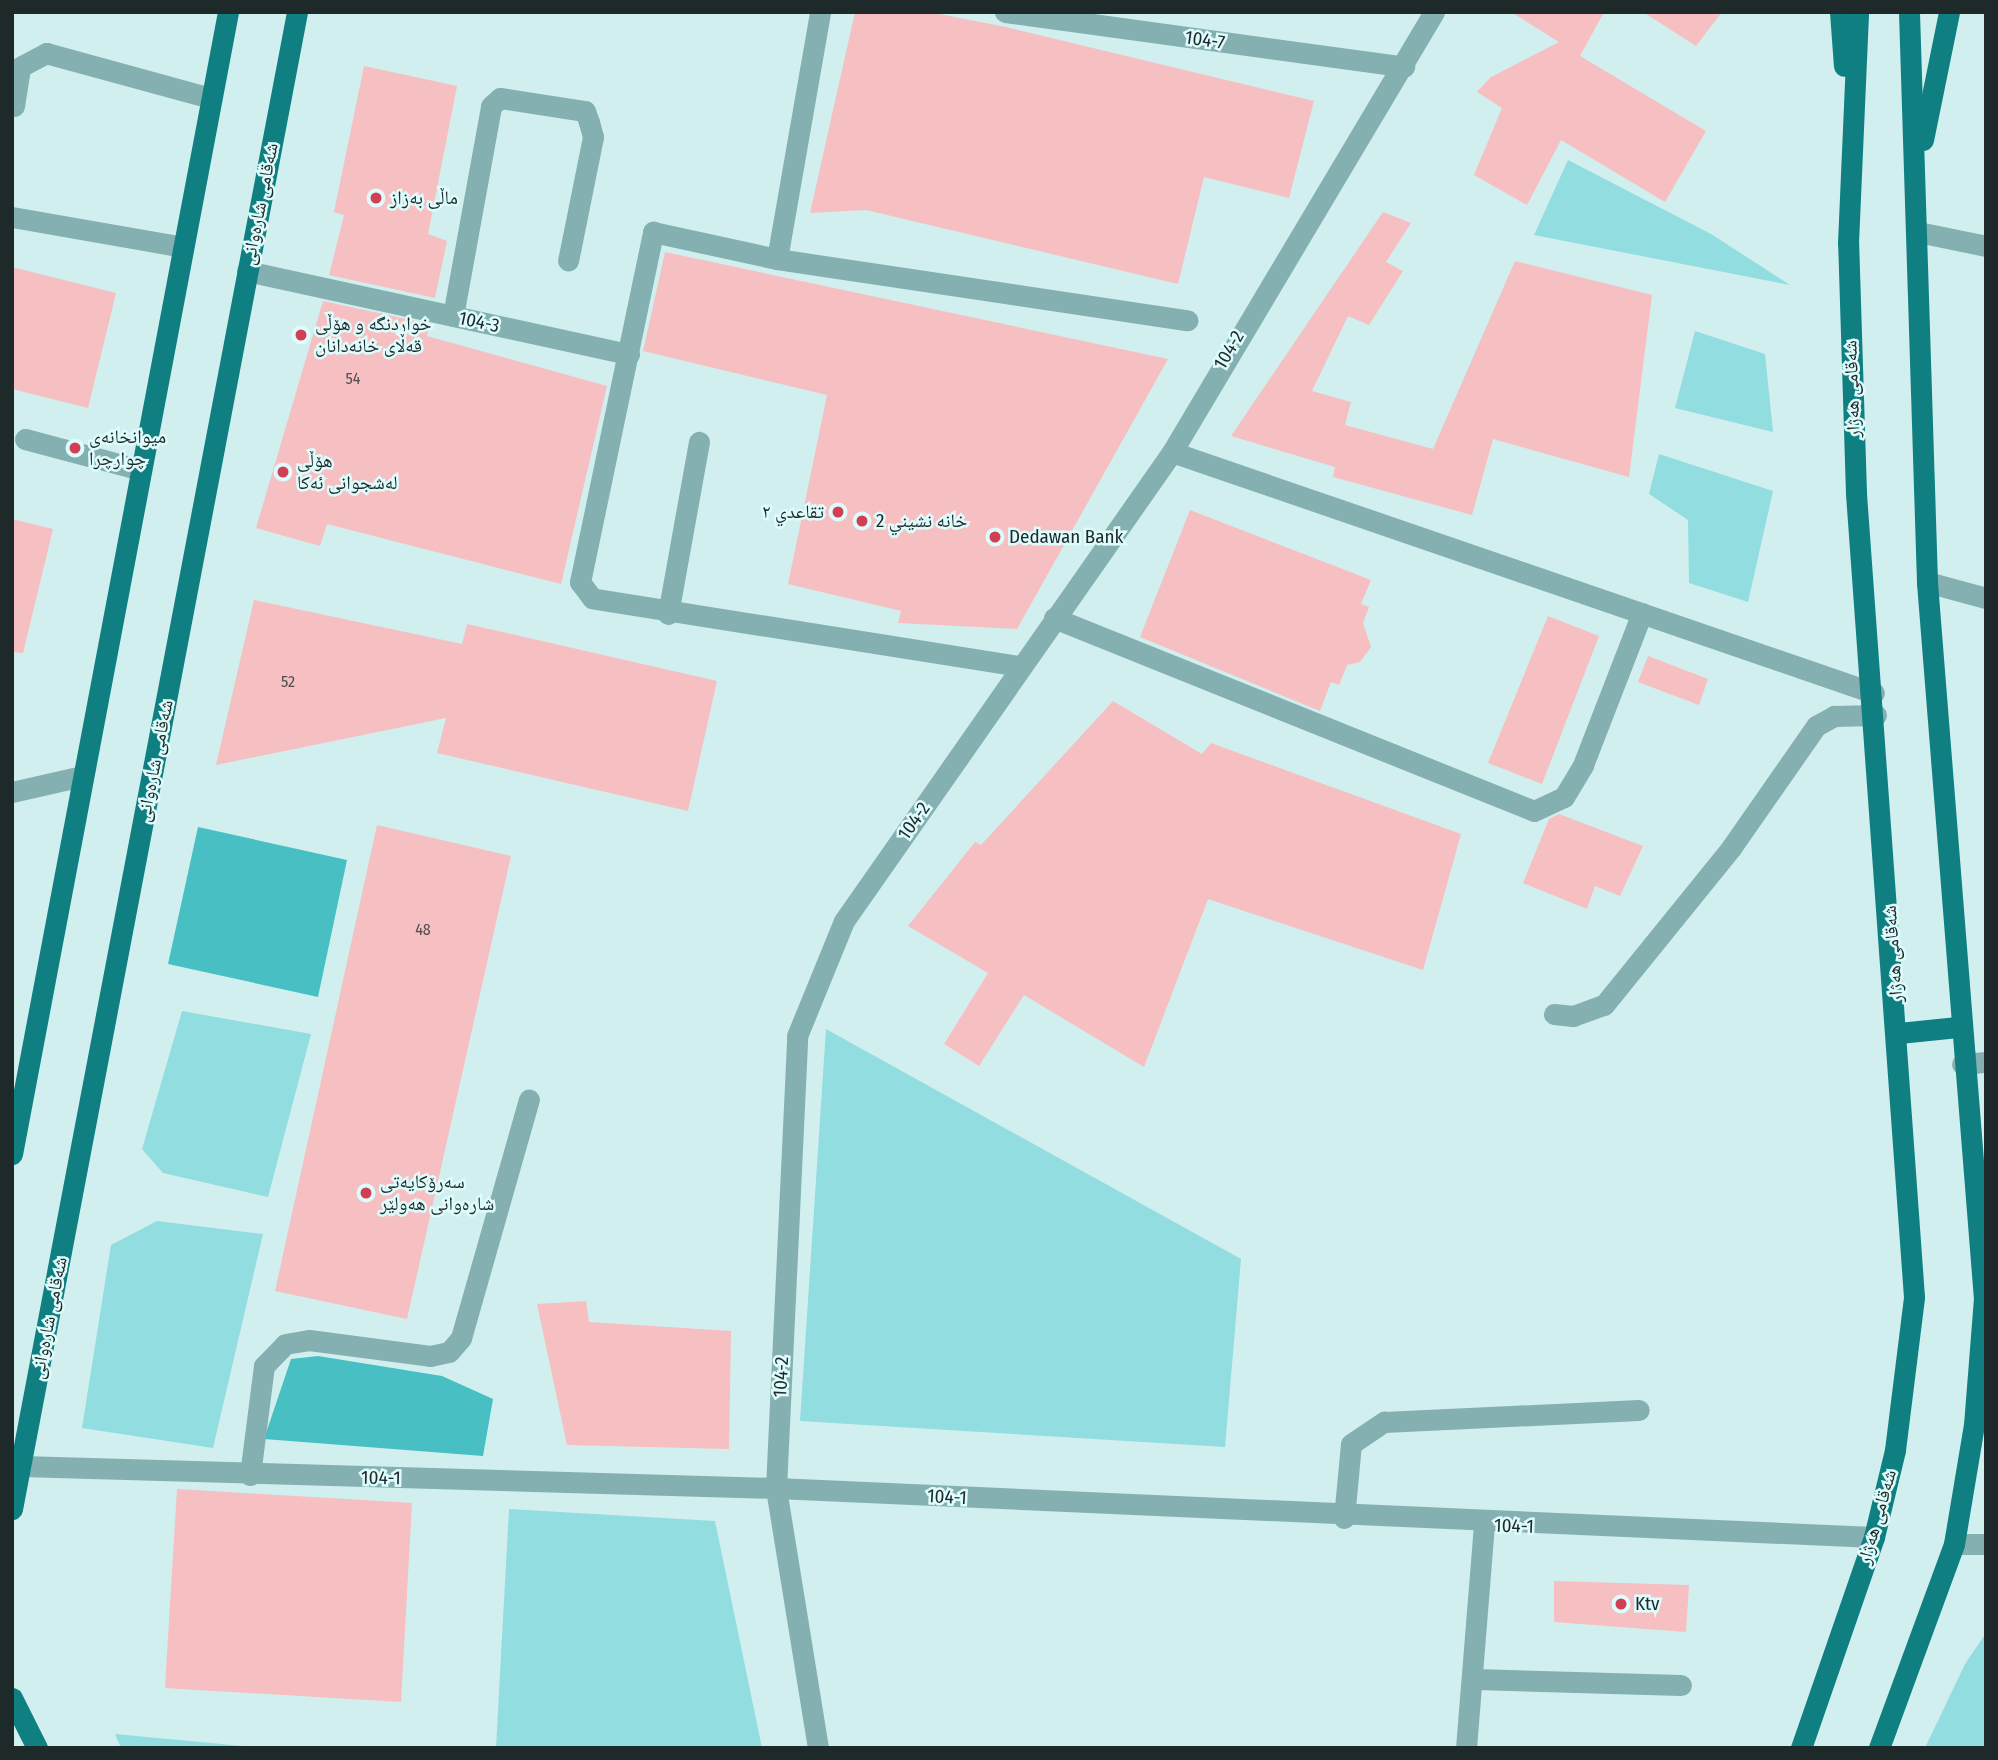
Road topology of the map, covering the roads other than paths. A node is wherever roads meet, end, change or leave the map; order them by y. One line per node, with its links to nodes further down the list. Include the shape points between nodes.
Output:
1 (220, 12): 12 (main road)
2 (228, 12): 12 (main road)
3 (297, 12): 22 (main road, شەقامی شارەوانی)
4 (820, 12): 20 (street)
5 (1005, 12): 11 (street, 104-7)
6 (1434, 12): 11 (street, 104-2)
7 (1840, 12): 14 (main road, شەقامی هەژار)
8 (1858, 12): 14 (main road, شەقامی هەژار)
9 (1909, 12): 15 (main road)
10 (1949, 12): 15 (main road)
11 (1404, 67): 28 (street, 104-2)
12 (212, 93): 13 (street, via 46,53 20,67); 18 (main road)
13 (14, 106)
14 (1851, 146): 36 (main road, شەقامی هەژار, via 1856,493)
15 (1917, 162): 17 (main road)
16 (12, 217): 18 (street)
17 (1918, 232): 19 (street); 30 (main road)
18 (179, 246): 29 (main road)
19 (1986, 246)
20 (777, 259): 24 (street); 25 (street, via 653,232)
21 (568, 261): 23 (street, via 593,137 585,111 500,98 491,106)
22 (247, 271): 23 (street, 104-3); 49 (main road, شەقامی شارەوانی)
23 (453, 316): 25 (street, 104-3)
24 (1186, 320)
25 (629, 354): 33 (street, via 580,582 592,598)
26 (25, 439): 29 (street)
27 (699, 442): 33 (street)
28 (1172, 452): 32 (street); 34 (street, 104-2)
29 (138, 469): 38 (main road)
30 (1927, 582): 31 (street); 41 (main road)
31 (1986, 598)
32 (1642, 613): 34 (street, via 1583,765 1564,797 1534,811); 36 (street)
33 (667, 614): 35 (street)
34 (1054, 618): 35 (street, 104-2)
35 (1019, 666): 51 (street, 104-2, via 844,921 796,1036)
36 (1874, 693): 37 (main road, شەقامی هەژار)
37 (1875, 715): 40 (street, via 1834,716 1816,726 1731,848 1604,1005 1573,1016); 42 (main road, شەقامی هەژار)
38 (82, 776): 39 (street); 46 (main road)
39 (12, 792)
40 (1554, 1014)
41 (1958, 1027): 42 (main road); 44 (main road)
42 (1899, 1032): 55 (main road, شەقامی هەژار, via 1913,1297 1895,1450)
43 (1986, 1062): 44 (street)
44 (1962, 1064): 47 (main road)
45 (529, 1100): 50 (street, via 461,1338 450,1352 430,1356 309,1340 285,1344 264,1366)
46 (12, 1154)
47 (1985, 1299): 56 (main road, via 1974,1425)
48 (1639, 1410): 53 (street, via 1384,1422 1351,1444)
49 (21, 1466): 50 (street, 104-1); 52 (main road, شەقامی شارەوانی)
50 (250, 1475): 51 (street, 104-1)
51 (776, 1488): 53 (street, 104-1); 62 (street, 104-2)
52 (12, 1509)
53 (1344, 1518): 54 (street, 104-1)
54 (1484, 1525): 55 (street, 104-1); 58 (street)
55 (1874, 1537): 64 (main road, شەقامی هەژار)
56 (1954, 1544): 57 (street); 65 (main road)
57 (1986, 1544)
58 (1475, 1679): 59 (street); 63 (street)
59 (1681, 1685)
60 (12, 1698): 61 (main road)
61 (37, 1748)
62 (818, 1748)
63 (1466, 1748)
64 (1801, 1748)
65 (1879, 1748)

